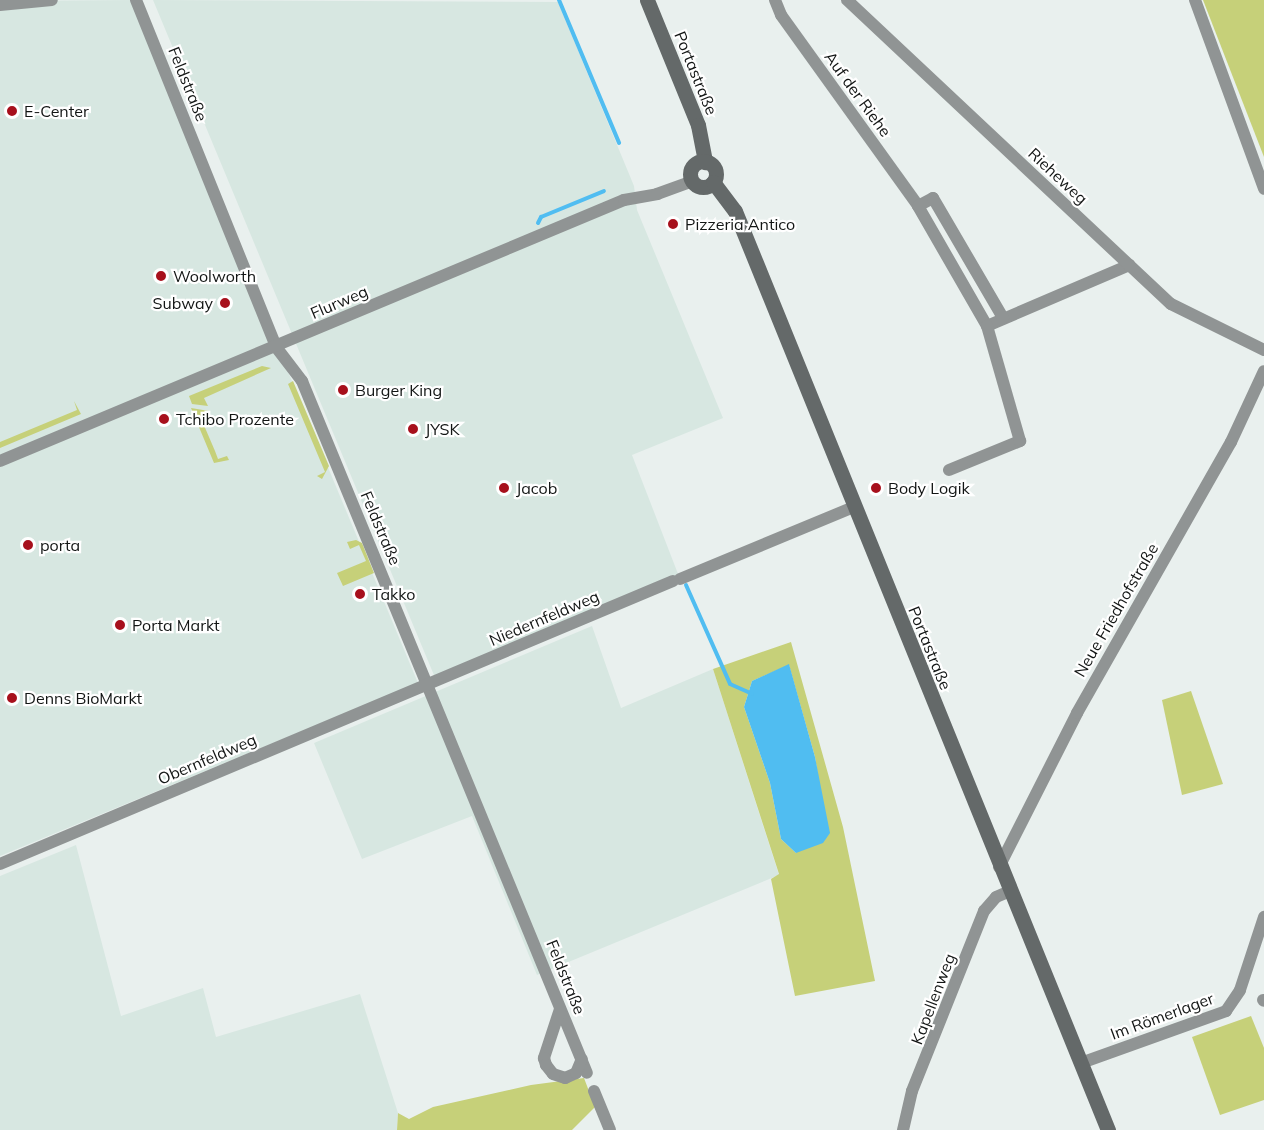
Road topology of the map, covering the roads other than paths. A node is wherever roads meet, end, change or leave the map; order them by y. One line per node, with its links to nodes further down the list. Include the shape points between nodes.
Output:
1 (52, 0): 7 (street)
2 (136, 0): 16 (street, Feldstraße)
3 (647, 0): 8 (main road, Portastraße, via 698,125)
4 (775, 0): 12 (street, Auf der Riehe, via 781,15)
5 (847, 0): 13 (street, Rieheweg)
6 (1195, 0): 11 (street)
7 (0, 5)
8 (705, 162): 9 (main road, via 693,166); 10 (main road, via 715,171)
9 (692, 181): 10 (main road, via 702,187); 16 (street, Flurweg, via 657,194 624,200)
10 (713, 182): 21 (main road, Portastraße, via 735,211)
11 (1264, 189)
12 (918, 206): 14 (street, via 933,198); 15 (street, Auf der Riehe)
13 (1129, 265): 14 (street); 17 (street, Rieheweg, via 1172,304)
14 (1003, 318): 15 (street)
15 (987, 326): 20 (street, Auf der Riehe, via 1020,441)
16 (276, 347): 19 (street, Flurweg); 22 (street, Feldstraße, via 302,381)
17 (1264, 350)
18 (1264, 371): 24 (street, Neue Friedhofstraße, via 1231,442 1077,713)
19 (0, 460)
20 (949, 470)
21 (854, 507): 22 (street, Niedernfeldweg); 24 (main road, Portastraße)
22 (428, 684): 23 (street, Obernfeldweg); 27 (street, Feldstraße)
23 (0, 864)
24 (999, 867): 25 (main road, Portastraße)
25 (1010, 891): 29 (main road, Portastraße); 33 (street, Kapellenweg, via 996,897 984,911 912,1091)
26 (1264, 917): 29 (street, Im Römerlager, via 1240,990 1227,1011)
27 (561, 1008): 28 (street, Feldstraße); 28 (street, via 544,1058 546,1065 553,1074 565,1078 576,1073)
28 (582, 1059): 30 (street, Feldstraße)
29 (1081, 1063): 34 (main road, Portastraße)
30 (587, 1073)
31 (594, 1091): 32 (street)
32 (610, 1130)
33 (903, 1130)
34 (1108, 1130)

